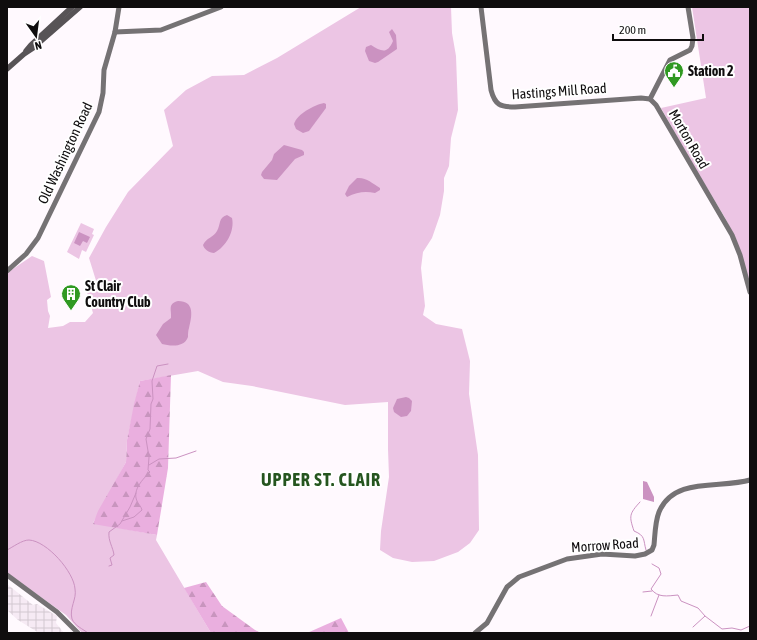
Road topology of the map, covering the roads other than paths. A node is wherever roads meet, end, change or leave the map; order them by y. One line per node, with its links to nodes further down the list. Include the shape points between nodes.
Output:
1 (72, 7): 8 (main road)
2 (80, 7): 8 (main road)
3 (118, 7): 7 (street, Old Washington Road)
4 (221, 7): 7 (street, via 161,30)
5 (481, 7): 10 (street, Hastings Mill Road, via 490,90 500,105 515,107)
6 (688, 7): 10 (street, via 692,46 690,50 670,60)
7 (115, 32): 11 (street, Old Washington Road, via 106,59 102,103 96,120 38,238 26,254)
8 (24, 54): 9 (main road)
9 (7, 69)
10 (650, 99): 12 (street, Morton Road, via 656,105 732,235)
11 (7, 271)
12 (750, 292)
13 (750, 480): 16 (street, Morrow Road, via 692,486 670,498 659,513 652,550 645,554 602,554 567,559 519,576 507,587 487,623)
14 (7, 575): 15 (street, via 57,612)
15 (78, 633)
16 (475, 633)

